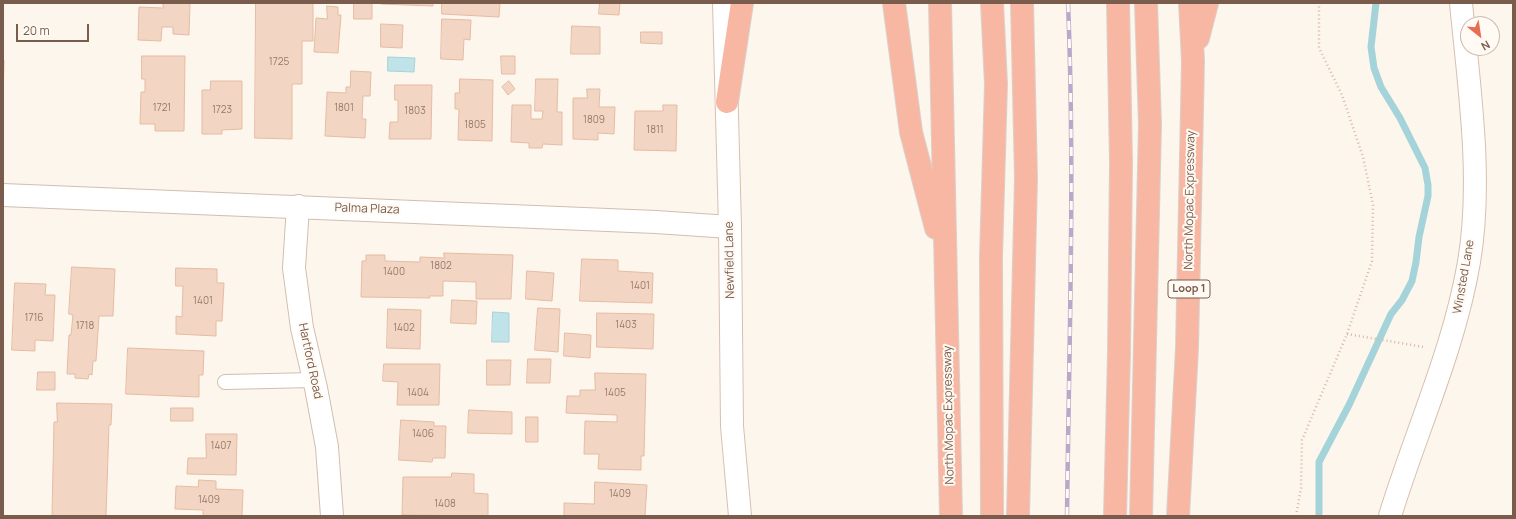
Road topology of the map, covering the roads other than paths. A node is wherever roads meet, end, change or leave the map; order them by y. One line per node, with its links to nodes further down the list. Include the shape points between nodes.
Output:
1 (724, 3): 13 (street, Newfield Lane)
2 (742, 3): 13 (highway)
3 (894, 3): 17 (highway, via 911,132)
4 (940, 3): 17 (highway, North Mopac Expressway)
5 (992, 3): 23 (highway, via 996,84 991,257)
6 (1022, 3): 24 (highway, via 1026,178)
7 (1118, 3): 25 (highway, via 1121,163)
8 (1146, 3): 26 (highway, via 1150,125)
9 (1190, 3): 12 (highway, North Mopac Expressway / Loop 1)
10 (1207, 3): 12 (highway)
11 (1461, 3): 28 (street, Winsted Lane, via 1473,132 1475,198 1469,262 1454,330)
12 (1193, 61): 27 (highway, North Mopac Expressway / Loop 1, via 1187,348)
13 (727, 102): 16 (street, Newfield Lane)
14 (3, 195): 15 (street, Palma Plaza)
15 (298, 206): 16 (street, Palma Plaza); 18 (street, Hartford Road, via 294,268 302,328)
16 (730, 227): 21 (street, Newfield Lane, via 732,426)
17 (945, 264): 22 (highway, North Mopac Expressway)
18 (314, 380): 19 (lane); 20 (street, Hartford Road, via 327,447)
19 (225, 382)
20 (332, 516)
21 (740, 516)
22 (951, 516)
23 (992, 516)
24 (1018, 516)
25 (1115, 516)
26 (1141, 516)
27 (1178, 516)
28 (1390, 516)

